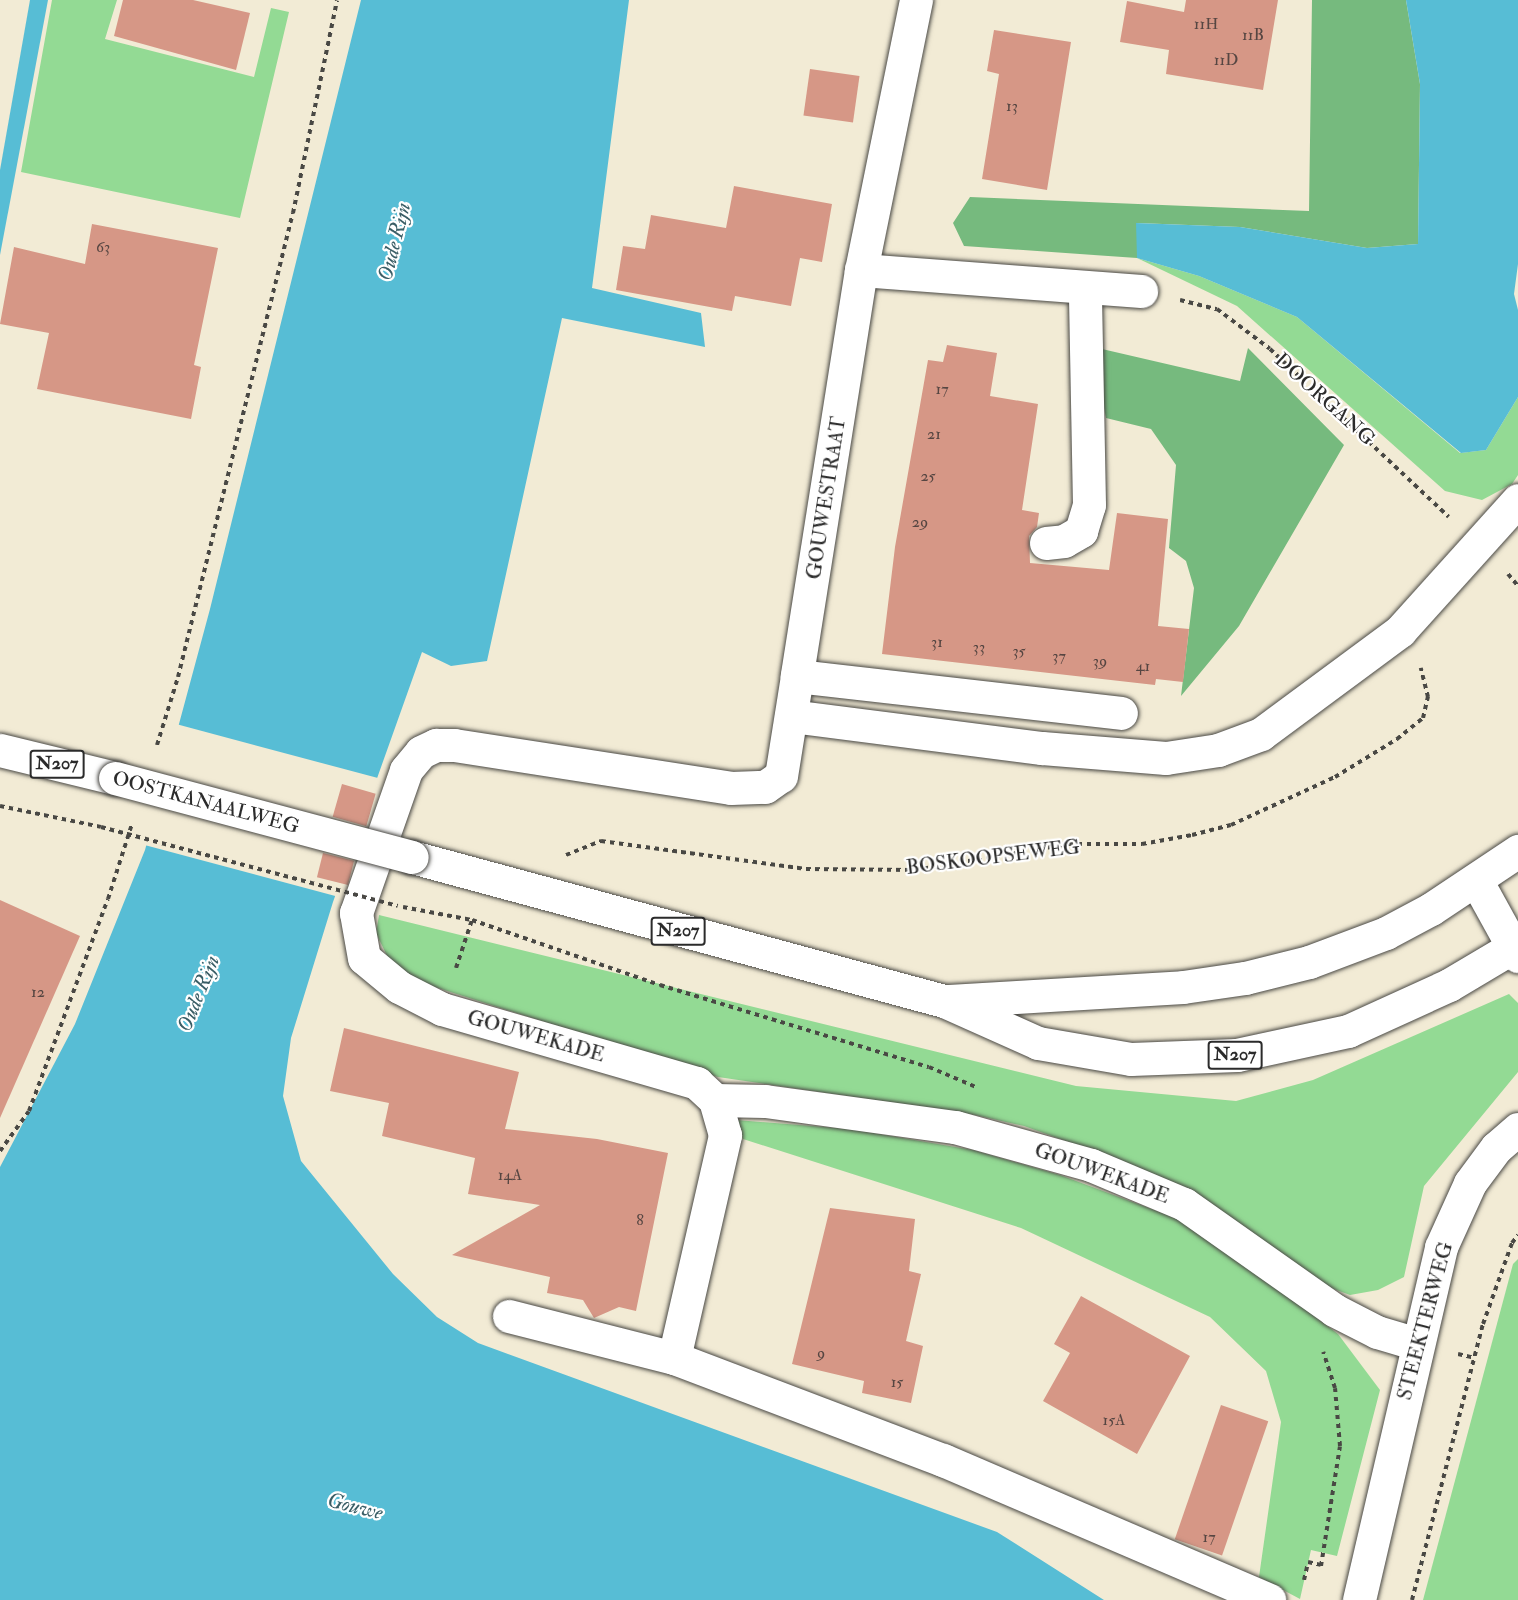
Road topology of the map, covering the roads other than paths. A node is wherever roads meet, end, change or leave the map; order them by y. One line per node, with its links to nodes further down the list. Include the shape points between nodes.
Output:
1 (916, 0): 2 (street, GOUWESTRAAT)
2 (861, 270): 3 (street); 7 (street, GOUWESTRAAT)
3 (1085, 287): 4 (street); 6 (street, via 1089,505 1081,531 1064,541)
4 (1141, 291)
5 (1518, 500): 9 (street, via 1400,631 1261,734 1218,750 1166,758 1042,748)
6 (1046, 543)
7 (797, 676): 8 (street); 9 (street, GOUWESTRAAT)
8 (1121, 713)
9 (791, 716): 14 (street, GOUWESTRAAT, via 781,776 765,787 731,788 454,745 436,745 421,752 405,770 356,913)
10 (0, 750): 15 (street, OOSTKANAALWEG / N207, bridge)
11 (1518, 851): 12 (street, N207)
12 (1476, 880): 13 (street); 15 (street, N207, via 1386,933 1309,962 1245,978 1183,987)
13 (1516, 949): 15 (street, N207, via 1348,1031 1237,1054 1173,1059 1090,1054 1038,1043)
14 (364, 958): 16 (street, GOUWEKADE, via 399,987 442,1009 697,1083)
15 (944, 1001)
16 (714, 1100): 19 (street, GOUWEKADE, via 765,1101 955,1127 1091,1165 1184,1204 1301,1289 1377,1332); 20 (street, via 725,1135)
17 (1518, 1129): 19 (street, STEEKTERWEG, via 1496,1148 1470,1183 1441,1247)
18 (509, 1316): 20 (street)
19 (1417, 1344): 22 (street, STEEKTERWEG)
20 (674, 1358): 21 (street, via 943,1460)
21 (1269, 1600)
22 (1359, 1600)

